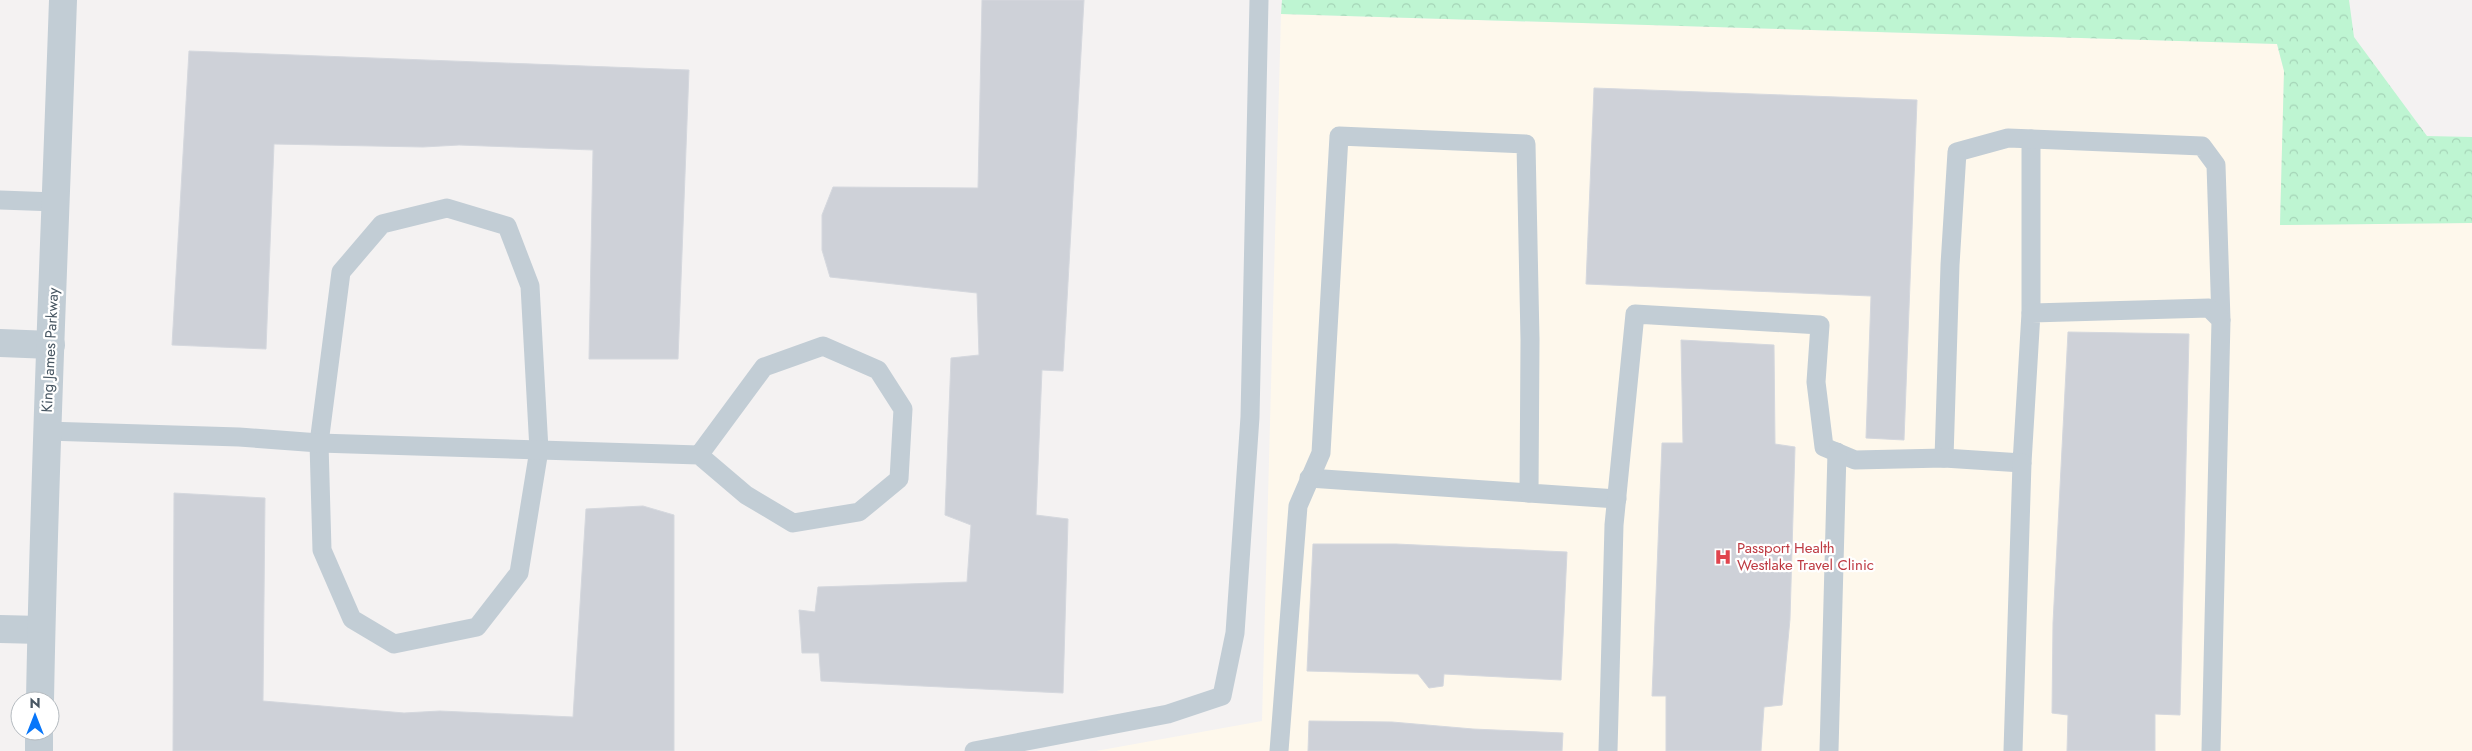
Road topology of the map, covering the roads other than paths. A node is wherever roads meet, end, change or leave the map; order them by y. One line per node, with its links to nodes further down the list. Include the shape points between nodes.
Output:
1 (62, 0): 5 (street, King James Parkway)
2 (1259, 0): 23 (lane, via 1250,417 1235,633 1222,696 1168,714)
3 (2031, 139): 6 (lane); 7 (lane, via 2202,146 2216,165); 15 (lane, via 2008,138 1957,152)
4 (0, 200): 5 (lane)
5 (56, 202): 9 (street, King James Parkway)
6 (2031, 312): 7 (lane, via 2209,308); 16 (lane)
7 (2221, 320): 28 (lane)
8 (0, 343): 9 (street)
9 (51, 345): 10 (street, King James Parkway)
10 (46, 431): 11 (lane, via 239,437); 21 (street, King James Parkway)
11 (318, 443): 12 (lane); 12 (lane, via 322,550 352,619 394,644 477,627 518,573); 12 (lane, via 340,272 382,224 447,208 507,226 530,286)
12 (539, 450): 14 (lane)
13 (1836, 452): 15 (lane, via 1855,460); 19 (lane, via 1824,447 1816,382 1820,325 1635,314); 26 (lane)
14 (699, 455): 14 (lane, via 746,495 792,523 859,512 899,479 903,409 878,370 823,346 764,367)
15 (1944, 458): 16 (lane)
16 (2022, 463): 27 (lane)
17 (1309, 478): 18 (lane); 18 (lane, via 1321,452 1339,136 1526,144); 24 (lane, via 1298,506)
18 (1529, 494): 19 (lane)
19 (1617, 499): 25 (lane)
20 (0, 629): 21 (street)
21 (41, 630): 22 (street, King James Parkway)
22 (40, 691)
23 (974, 751)
24 (1279, 751)
25 (1608, 751)
26 (1829, 751)
27 (2013, 751)
28 (2211, 751)

